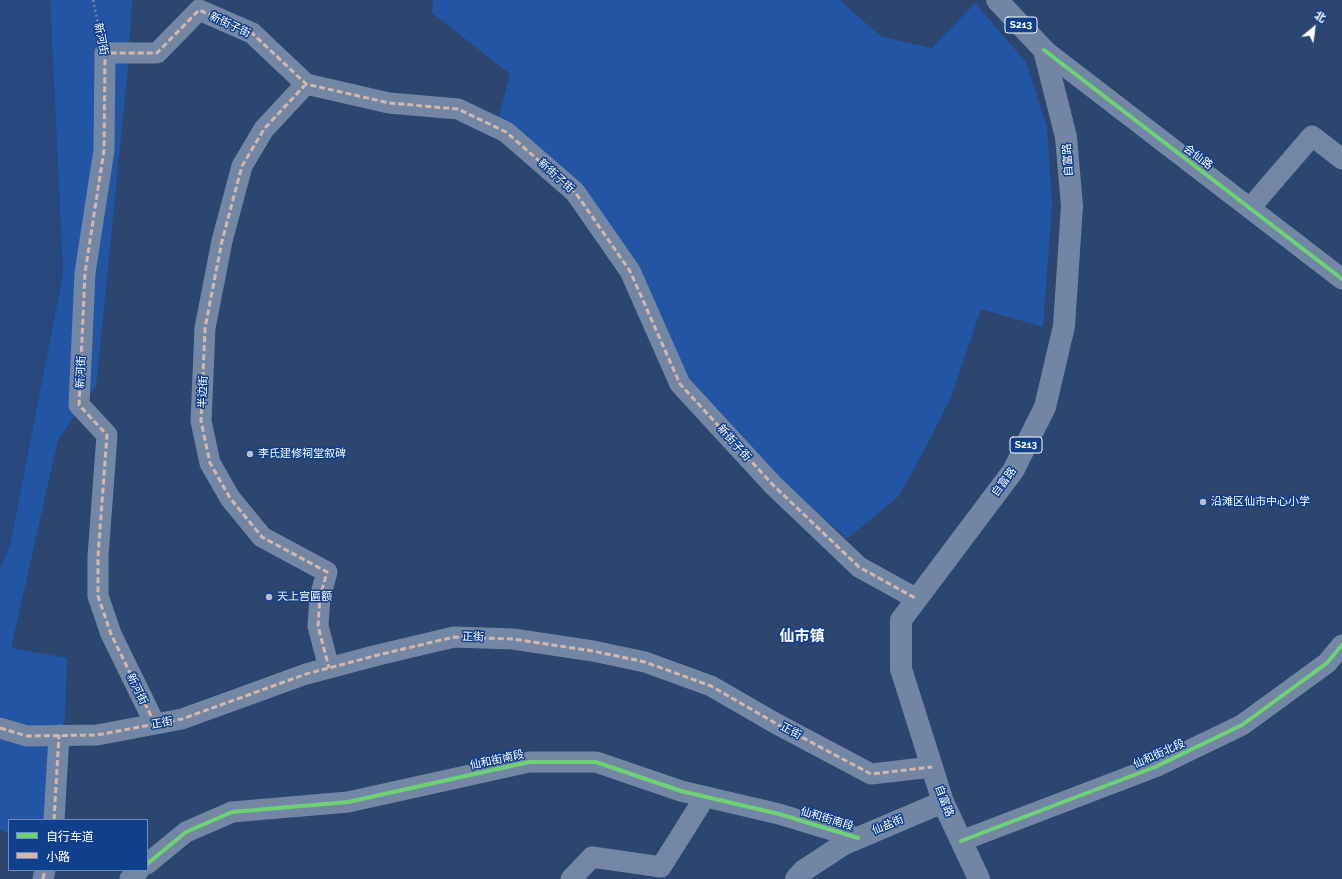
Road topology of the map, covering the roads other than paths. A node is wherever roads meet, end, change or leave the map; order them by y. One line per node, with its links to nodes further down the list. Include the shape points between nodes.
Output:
1 (997, 0): 2 (main road, 自富路 / S213)
2 (1044, 50): 6 (street, 会仙路); 8 (main road, 自富路 / S213, via 1066,137 1072,206 1064,326 1045,407 1013,471)
3 (105, 53): 4 (street, 新街子街, via 157,53 198,10 252,33); 11 (street, 新河街, via 104,150 85,273 79,405 108,435 98,556 98,596 111,634)
4 (306, 84): 8 (street, 新街子街, via 389,103 458,109 506,132 575,192 622,259 630,271 680,384 773,486 859,567); 10 (street, 半边街, via 264,129 242,166 222,241 205,328 201,421 210,463 230,498 262,537 327,572 320,597 318,626)
5 (1342, 159): 6 (street, via 1312,136)
6 (1250, 208): 7 (street, 会仙路)
7 (1342, 279)
8 (917, 599): 14 (main road, 自富路 / S213, via 901,620 901,669)
9 (1342, 645): 19 (street, 仙和街北段, via 1327,663 1242,725 1155,767)
10 (329, 668): 11 (street, 正街, via 182,719); 14 (street, 正街, via 454,637 514,639 593,651 645,662 712,686 871,774)
11 (155, 724): 13 (street, 正街, via 97,734)
12 (0, 728): 13 (street, 正街, via 26,736)
13 (59, 735): 17 (street)
14 (932, 766): 16 (main road, 自富路 / S213)
15 (705, 797): 18 (street, 仙和街南段, via 779,814); 20 (street, 仙和街南段, via 596,762 528,762 348,802 232,812 186,832); 22 (street)
16 (943, 802): 18 (main road, 仙盐街); 19 (main road, 自富路)
17 (54, 819)
18 (858, 838): 25 (main road, 仙盐街, via 802,871)
19 (961, 841): 26 (main road, 自富路)
20 (148, 863)
21 (138, 871): 23 (street)
22 (663, 873): 24 (street, via 592,857)
23 (130, 879)
24 (571, 879)
25 (796, 879)
26 (979, 879)

